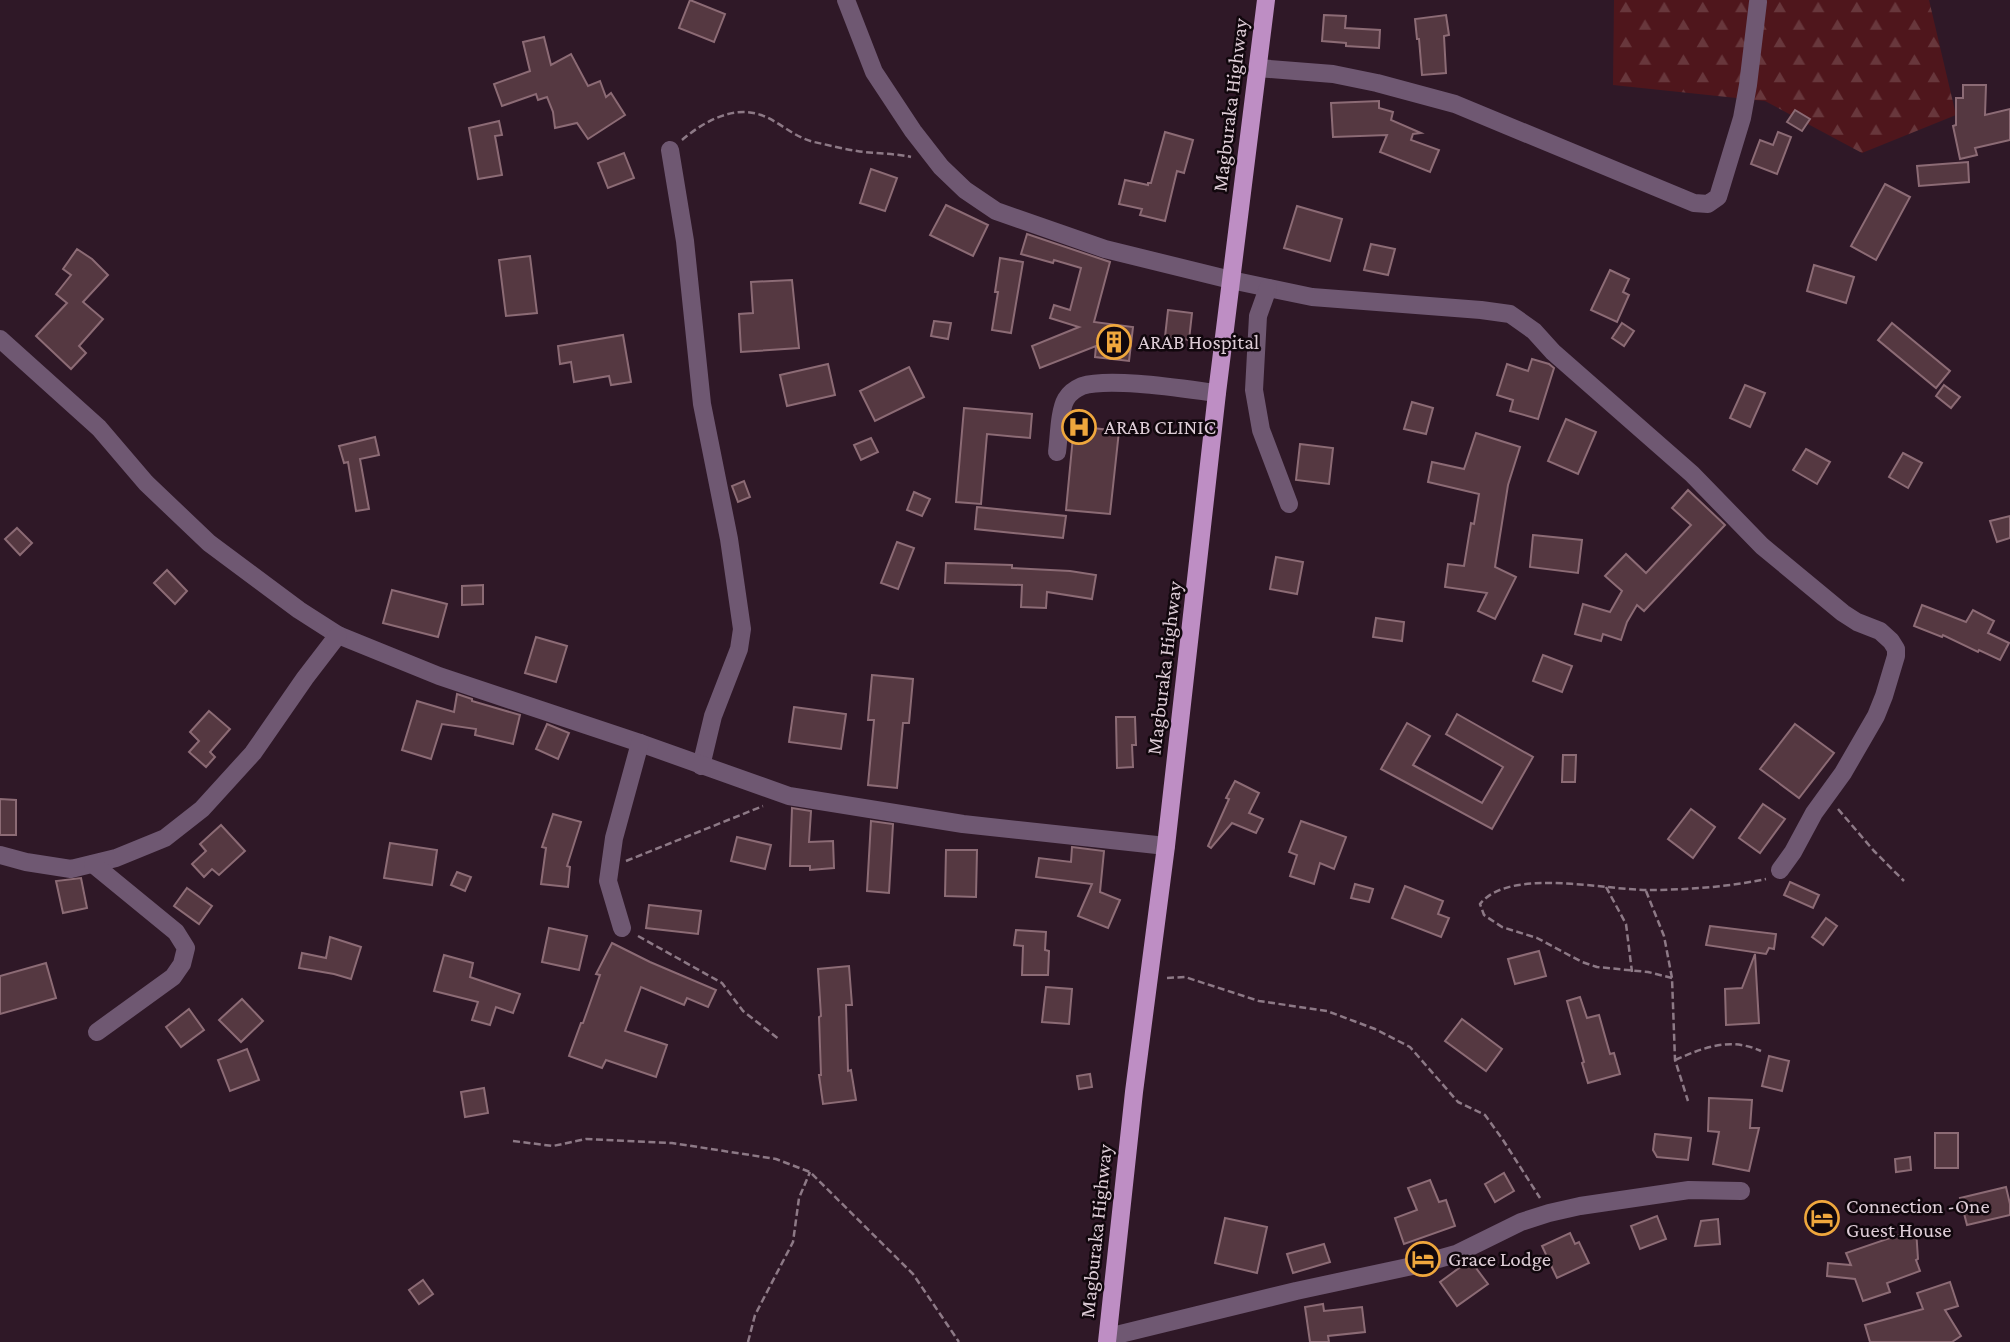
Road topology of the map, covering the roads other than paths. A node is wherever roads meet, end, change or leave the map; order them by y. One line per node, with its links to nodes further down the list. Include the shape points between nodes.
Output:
1 (846, 0): 6 (street, via 874,72 941,167 965,190 996,211 1105,249)
2 (1266, 0): 4 (main road, Magburaka Highway)
3 (1758, 2): 4 (street, via 1742,118 1718,197 1708,204 1694,203 1455,104 1333,74)
4 (1258, 68): 6 (main road, Magburaka Highway)
5 (670, 150): 14 (street, via 685,241 702,404 742,629)
6 (1231, 280): 7 (street); 9 (main road, Magburaka Highway)
7 (1268, 288): 11 (street, via 1258,316 1254,390 1261,430); 18 (street, via 1325,299 1510,314 1692,474 1773,555 1843,613 1891,641 1896,656 1876,716)
8 (0, 339): 12 (street, via 99,428 146,483 209,543)
9 (1217, 393): 10 (street, via 1140,385 1084,386 1071,391 1063,402); 15 (main road, Magburaka Highway)
10 (1057, 452)
11 (1289, 504)
12 (338, 635): 13 (street, via 450,680); 17 (street, via 253,753 202,809 165,838)
13 (640, 743): 14 (street); 19 (street, via 609,867 608,881)
14 (701, 766): 15 (street, via 789,796 963,824)
15 (1166, 846): 22 (main road, Magburaka Highway)
16 (0, 855): 17 (street, via 71,869)
17 (93, 864): 20 (street, via 176,932 186,948 173,977)
18 (1780, 870)
19 (622, 928)
20 (97, 1032)
21 (1741, 1191): 22 (street, via 1689,1190 1549,1213 1456,1254)
22 (1108, 1339)

